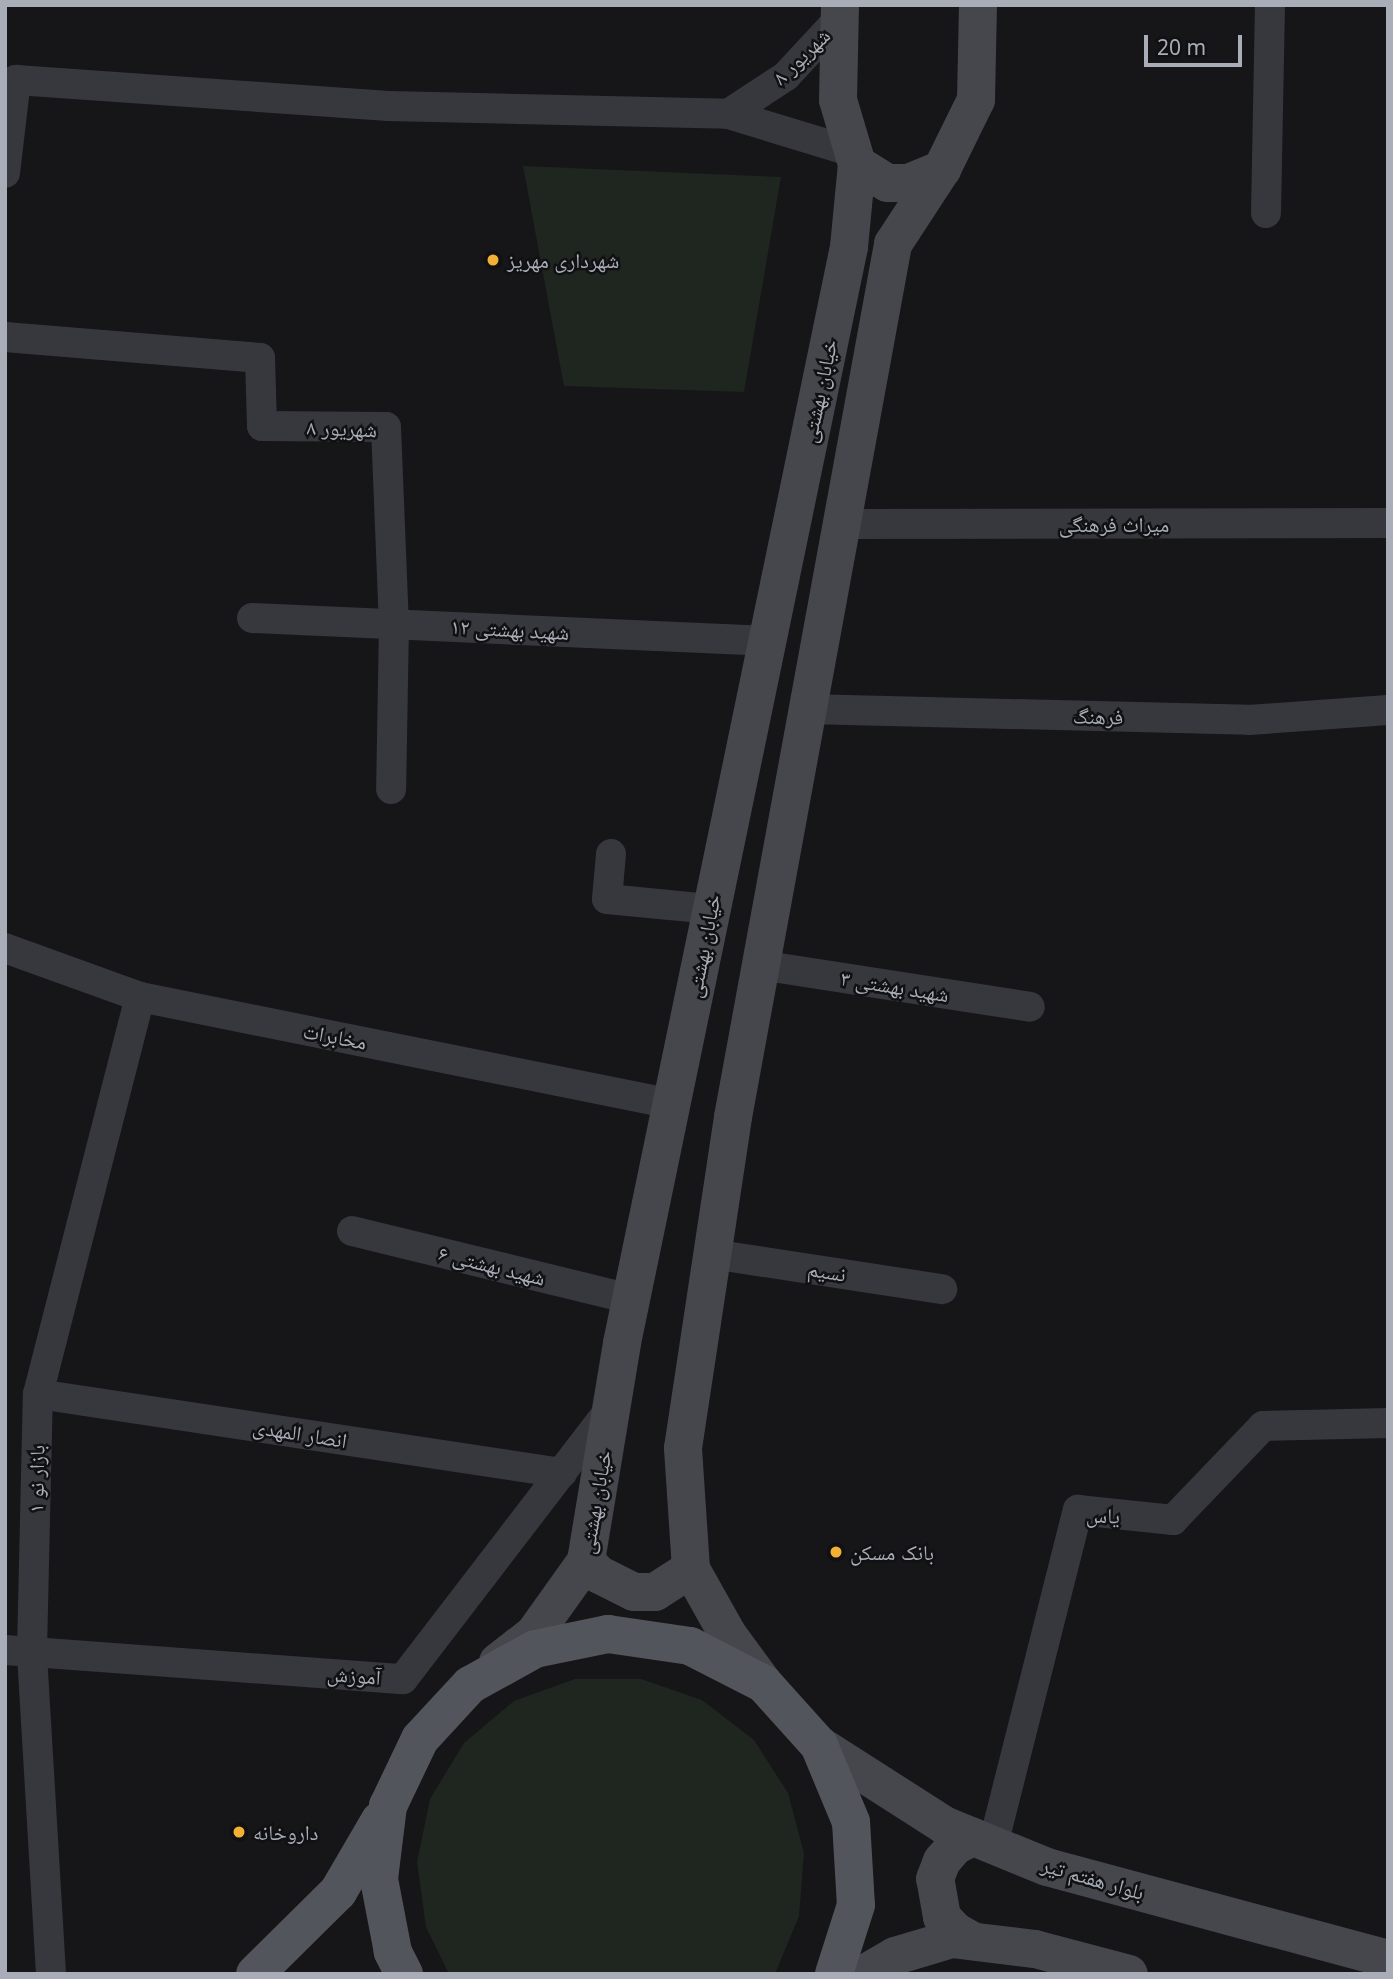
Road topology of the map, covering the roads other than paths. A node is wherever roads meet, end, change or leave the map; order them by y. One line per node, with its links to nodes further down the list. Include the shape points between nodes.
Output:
1 (978, 5): 7 (main road, via 976,100)
2 (1270, 5): 9 (street)
3 (839, 13): 5 (street, ۸ شهریور, via 786,76); 6 (main road, via 838,100)
4 (10, 79): 5 (street, via 388,106); 8 (street)
5 (728, 114): 6 (street)
6 (855, 158): 7 (main road, via 888,184 908,183); 15 (main road, خیابان بهشتی, via 849,247)
7 (942, 169): 12 (main road, via 893,244)
8 (5, 173)
9 (1266, 213)
10 (5, 337): 14 (street, ۸ شهریور, via 260,358 262,426 386,427)
11 (1388, 523): 12 (street, میراث فرهنگی)
12 (841, 524): 16 (main road)
13 (252, 618): 14 (street, شهید بهشتی ۱۲)
14 (394, 624): 15 (street, شهید بهشتی ۱۲); 18 (street, ۸ شهریور)
15 (768, 641): 20 (main road, خیابان بهشتی)
16 (807, 709): 17 (street, فرهنگ, via 1249,720); 22 (main road)
17 (1388, 710)
18 (391, 789)
19 (611, 855): 20 (street, via 607,898)
20 (710, 908): 25 (main road, خیابان بهشتی)
21 (5, 948): 23 (street, مخابرات)
22 (760, 965): 24 (street, شهید بهشتی ۳); 27 (main road)
23 (139, 997): 25 (street, مخابرات); 30 (street, بازار نو ۱)
24 (1030, 1007)
25 (672, 1104): 29 (main road, خیابان بهشتی)
26 (352, 1231): 29 (street, شهید بهشتی ۶)
27 (712, 1254): 28 (street, نسیم); 35 (main road, via 683,1448)
28 (942, 1289)
29 (631, 1299): 31 (main road, خیابان بهشتی)
30 (38, 1394): 33 (street, انصار المهدی); 36 (street, بازار نو ۱)
31 (612, 1408): 33 (street, آموزش); 34 (main road, خیابان بهشتی)
32 (1388, 1423): 41 (street, یاس, via 1263,1426 1173,1520 1078,1510)
33 (562, 1473): 36 (street, آموزش, via 403,1679)
34 (586, 1561): 35 (main road, via 598,1574 634,1592 656,1592); 38 (main road, خیابان بهشتی, via 534,1634)
35 (691, 1569): 37 (main road, via 728,1635)
36 (19, 1651): 44 (street, بازار نو ۱)
37 (764, 1684): 38 (main road, via 690,1646 608,1634 535,1648); 39 (main road)
38 (470, 1685): 40 (main road, via 420,1739)
39 (820, 1745): 41 (main road, بلوار هفتم تیر, via 861,1776); 47 (main road, via 851,1822 856,1905)
40 (388, 1806): 45 (main road, via 338,1892); 46 (main road, via 379,1879 393,1952)
41 (983, 1841): 42 (main road, via 942,1861 935,1879 942,1917); 43 (main road, بلوار هفتم تیر, via 1047,1867)
42 (973, 1941): 48 (main road, via 952,1939 895,1956); 49 (main road, via 1035,1949)
43 (1388, 1959)
44 (51, 1974)
45 (255, 1974)
46 (404, 1974)
47 (834, 1974)
48 (864, 1974)
49 (1129, 1974)

